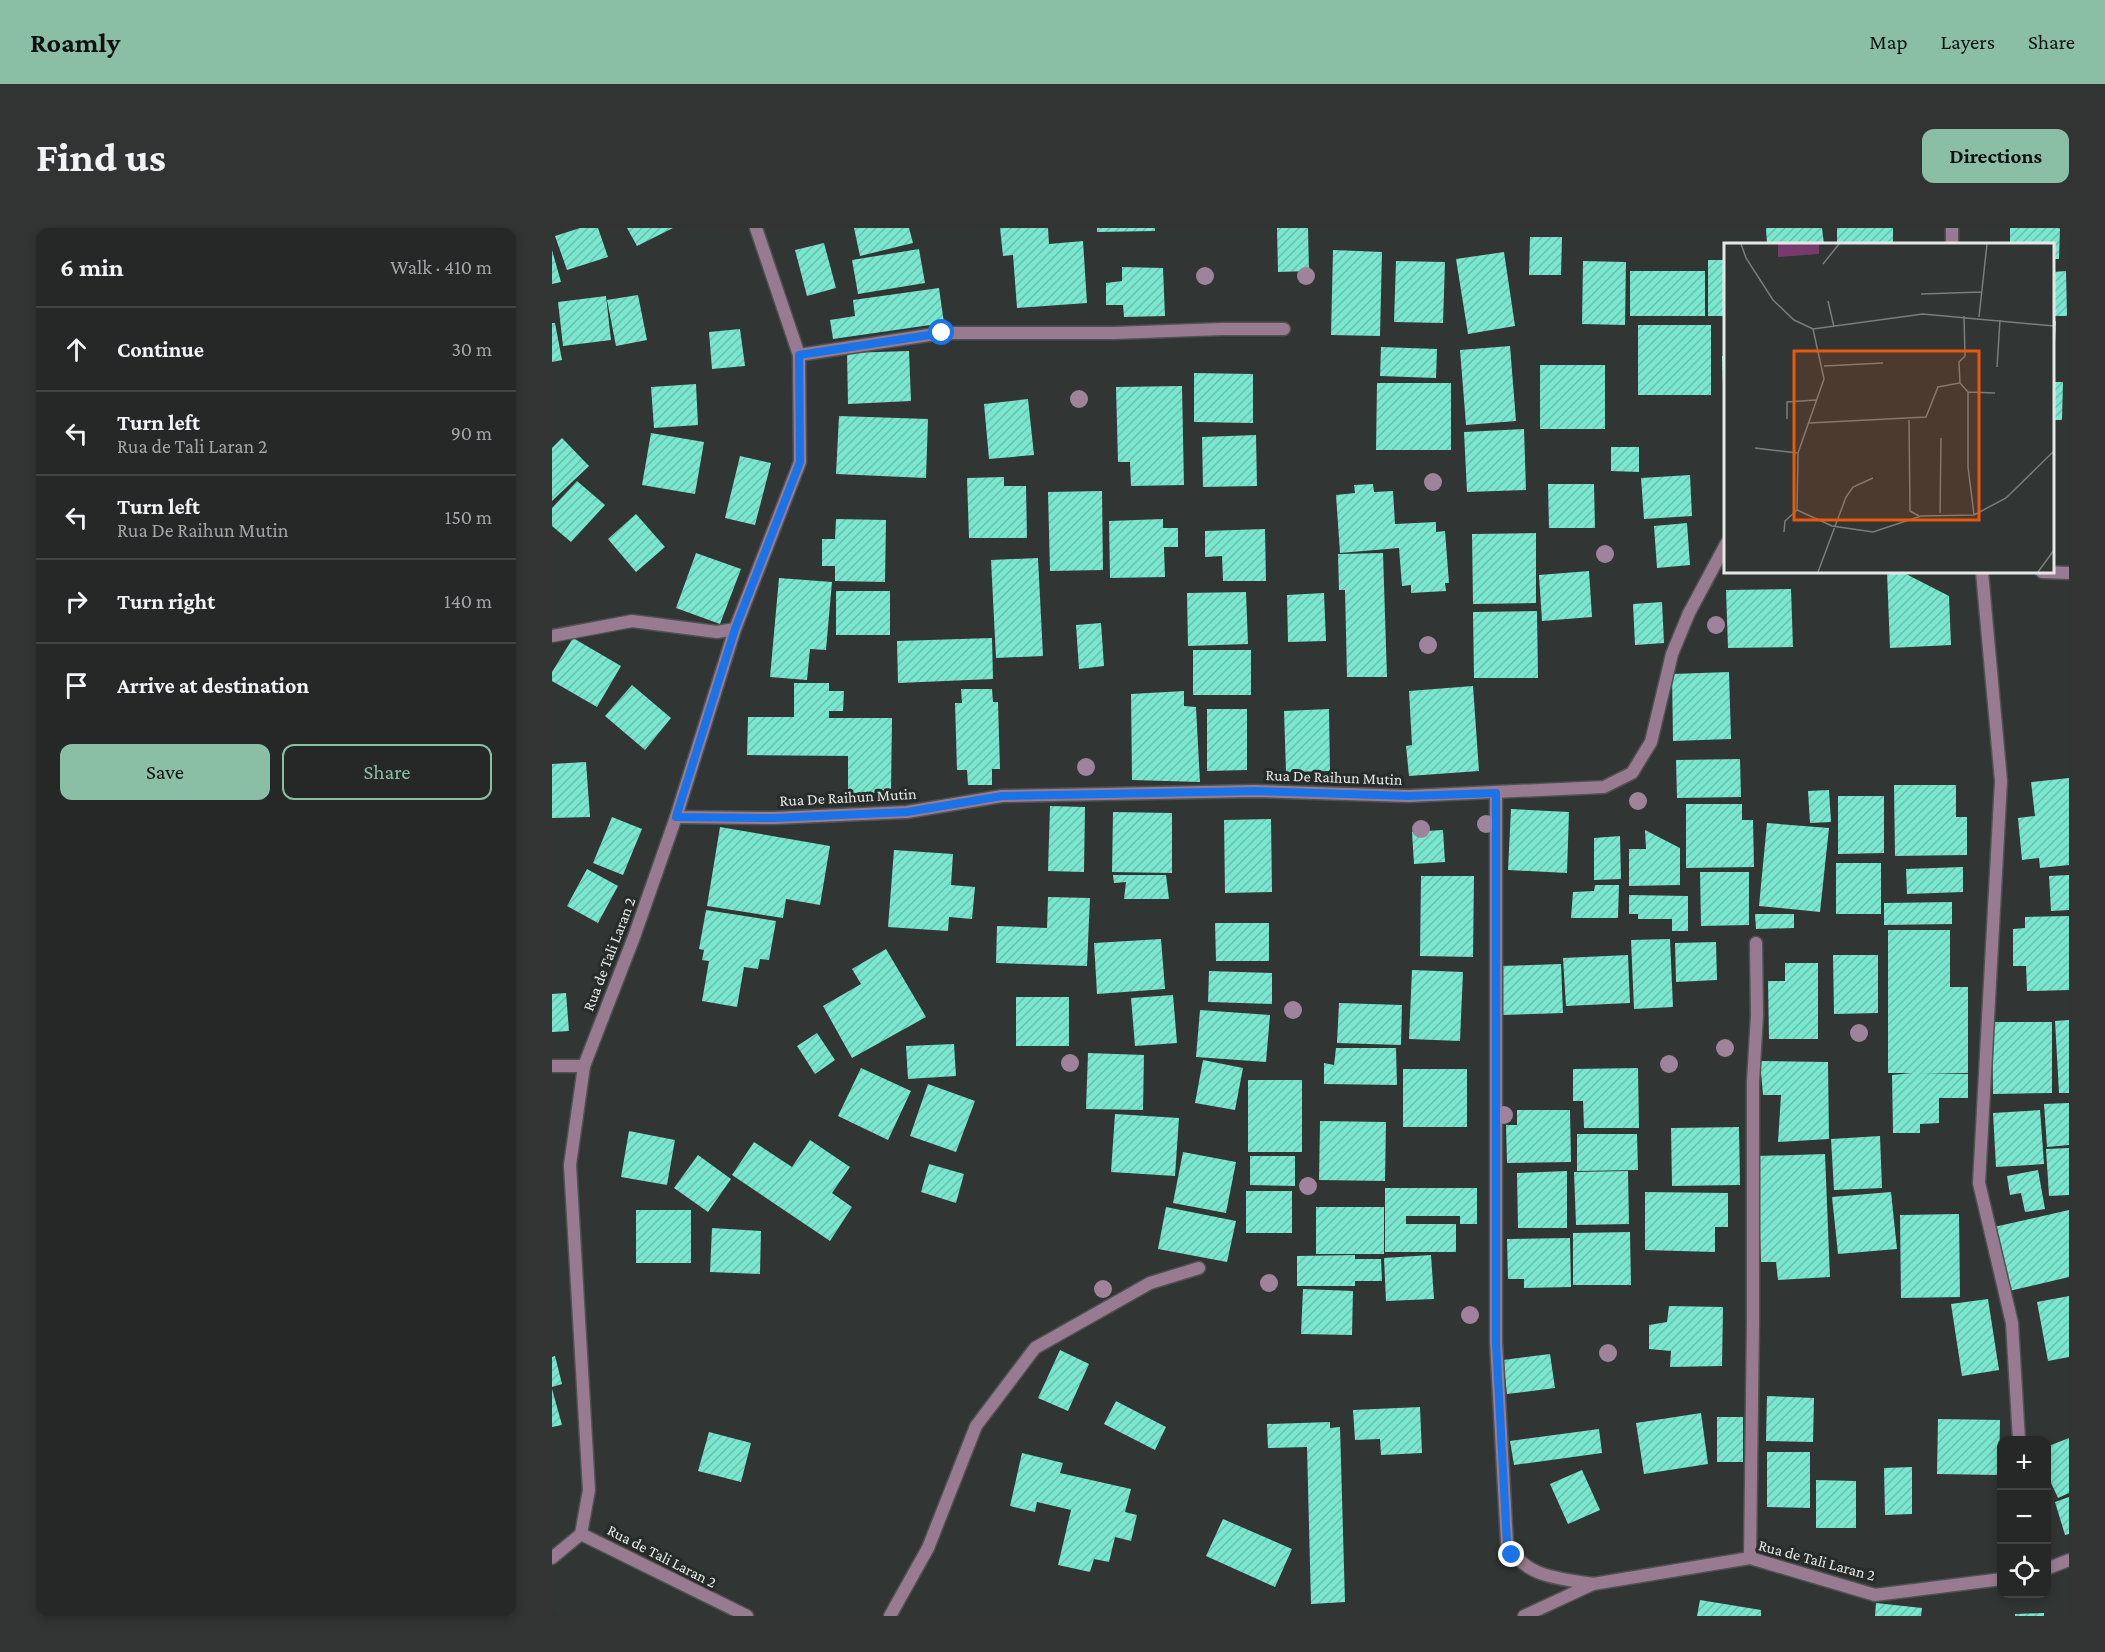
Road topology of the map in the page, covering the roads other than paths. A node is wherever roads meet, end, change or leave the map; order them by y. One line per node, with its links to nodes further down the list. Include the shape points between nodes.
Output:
1 (756, 228): 3 (street, Rua de Tali Laran 2)
2 (1284, 329): 3 (street, via 942,333)
3 (799, 355): 8 (street, Rua de Tali Laran 2, via 800,462)
4 (1724, 546): 10 (street, Rua De Raihun Mutin, via 1676,644 1651,742 1632,773 1604,787)
5 (2054, 572): 7 (street)
6 (1982, 573): 16 (street, via 2001,781 1979,1184 2012,1323)
7 (2069, 573)
8 (735, 629): 9 (street, via 717,632 632,621); 11 (street, Rua de Tali Laran 2)
9 (552, 636)
10 (1496, 793): 11 (street, Rua De Raihun Mutin, via 1408,796 1255,791 1002,796 907,812 774,818); 23 (street, via 1496,1342 1507,1543 1512,1555 1527,1567 1544,1575)
11 (676, 817): 14 (street, Rua de Tali Laran 2)
12 (1756, 944): 19 (street)
13 (552, 1066): 14 (street)
14 (584, 1066): 17 (street, Rua de Tali Laran 2, via 570,1165 589,1490)
15 (1198, 1268): 25 (street, via 1150,1283 1035,1348 976,1426 928,1548)
16 (2019, 1436)
17 (581, 1534): 18 (street); 24 (street, Rua de Tali Laran 2)
18 (552, 1558)
19 (1750, 1558): 22 (street, Rua de Tali Laran 2, via 1875,1594); 23 (street, Rua de Tali Laran 2)
20 (2069, 1560): 21 (street)
21 (2051, 1567)
22 (1997, 1579)
23 (1593, 1584): 26 (street, Rua de Tali Laran 2)
24 (747, 1616)
25 (890, 1616)
26 (1524, 1616)

